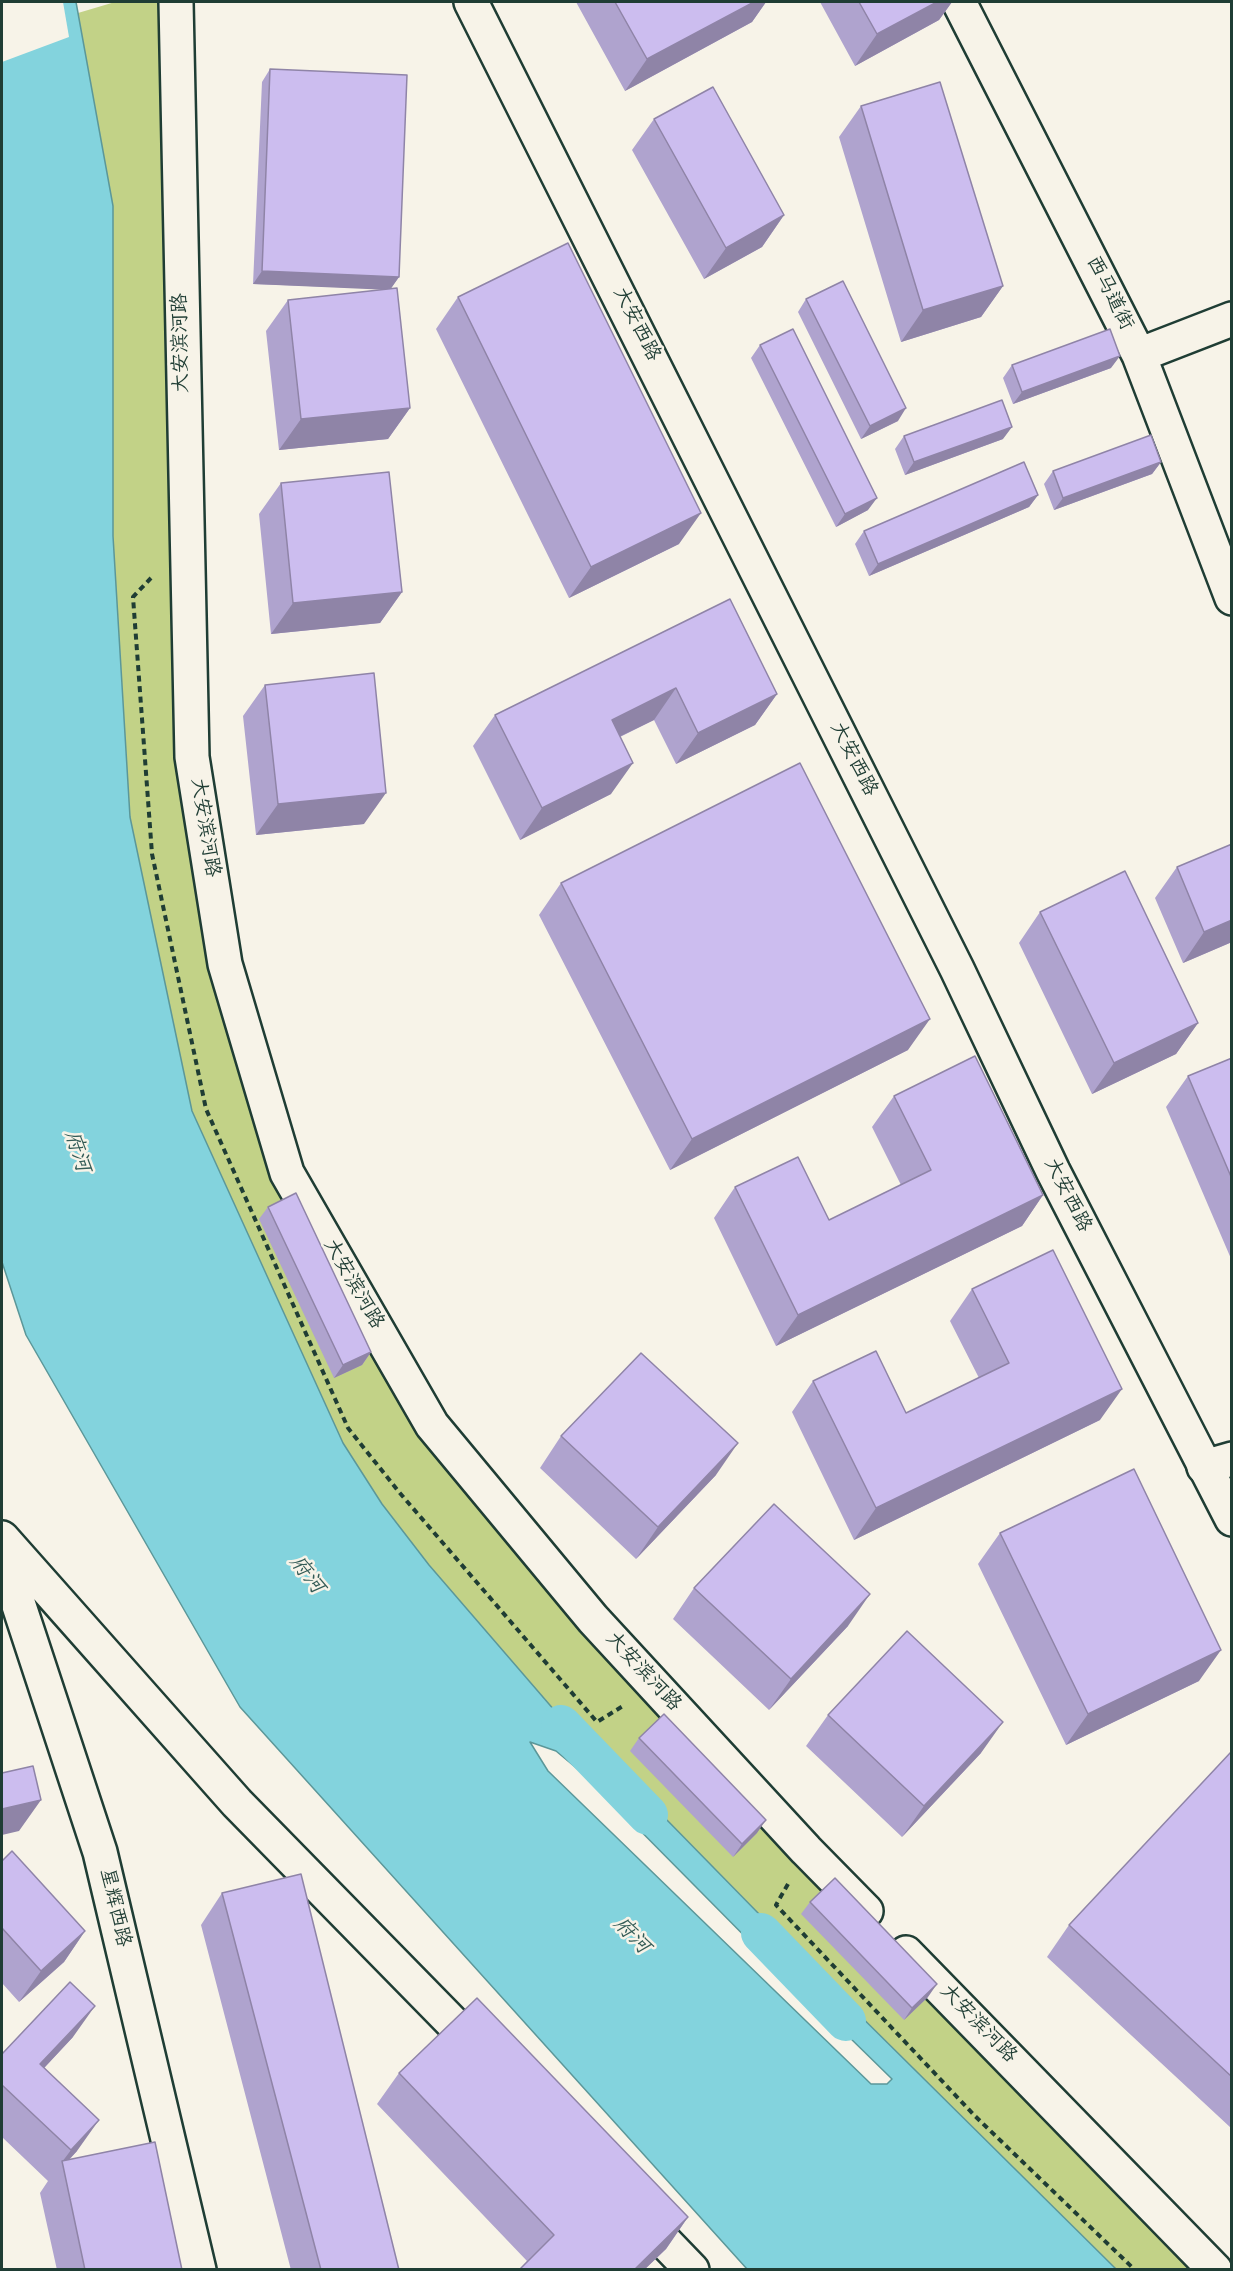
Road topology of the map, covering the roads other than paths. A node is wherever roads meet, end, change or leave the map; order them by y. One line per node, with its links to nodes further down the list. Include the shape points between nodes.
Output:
1 (176, 2): 15 (street, 大安滨河路, via 192,757 225,964 287,1173 432,1425 593,1619 806,1850)
2 (471, 2): 7 (street, 大安西路, via 957,969 1053,1171)
3 (959, 2): 5 (street, 西马道街)
4 (1232, 319): 5 (street)
5 (1139, 355): 6 (street, 西马道街)
6 (1232, 598)
7 (1218, 1463): 8 (street, 大安西路)
8 (1232, 1519)
9 (2, 1538): 11 (street, via 237,1803)
10 (2, 1554): 13 (street, 星辉西路, via 100,1852)
11 (501, 2073)
12 (617, 2192): 14 (street)
13 (199, 2270)
14 (692, 2270)
15 (1215, 2270)

